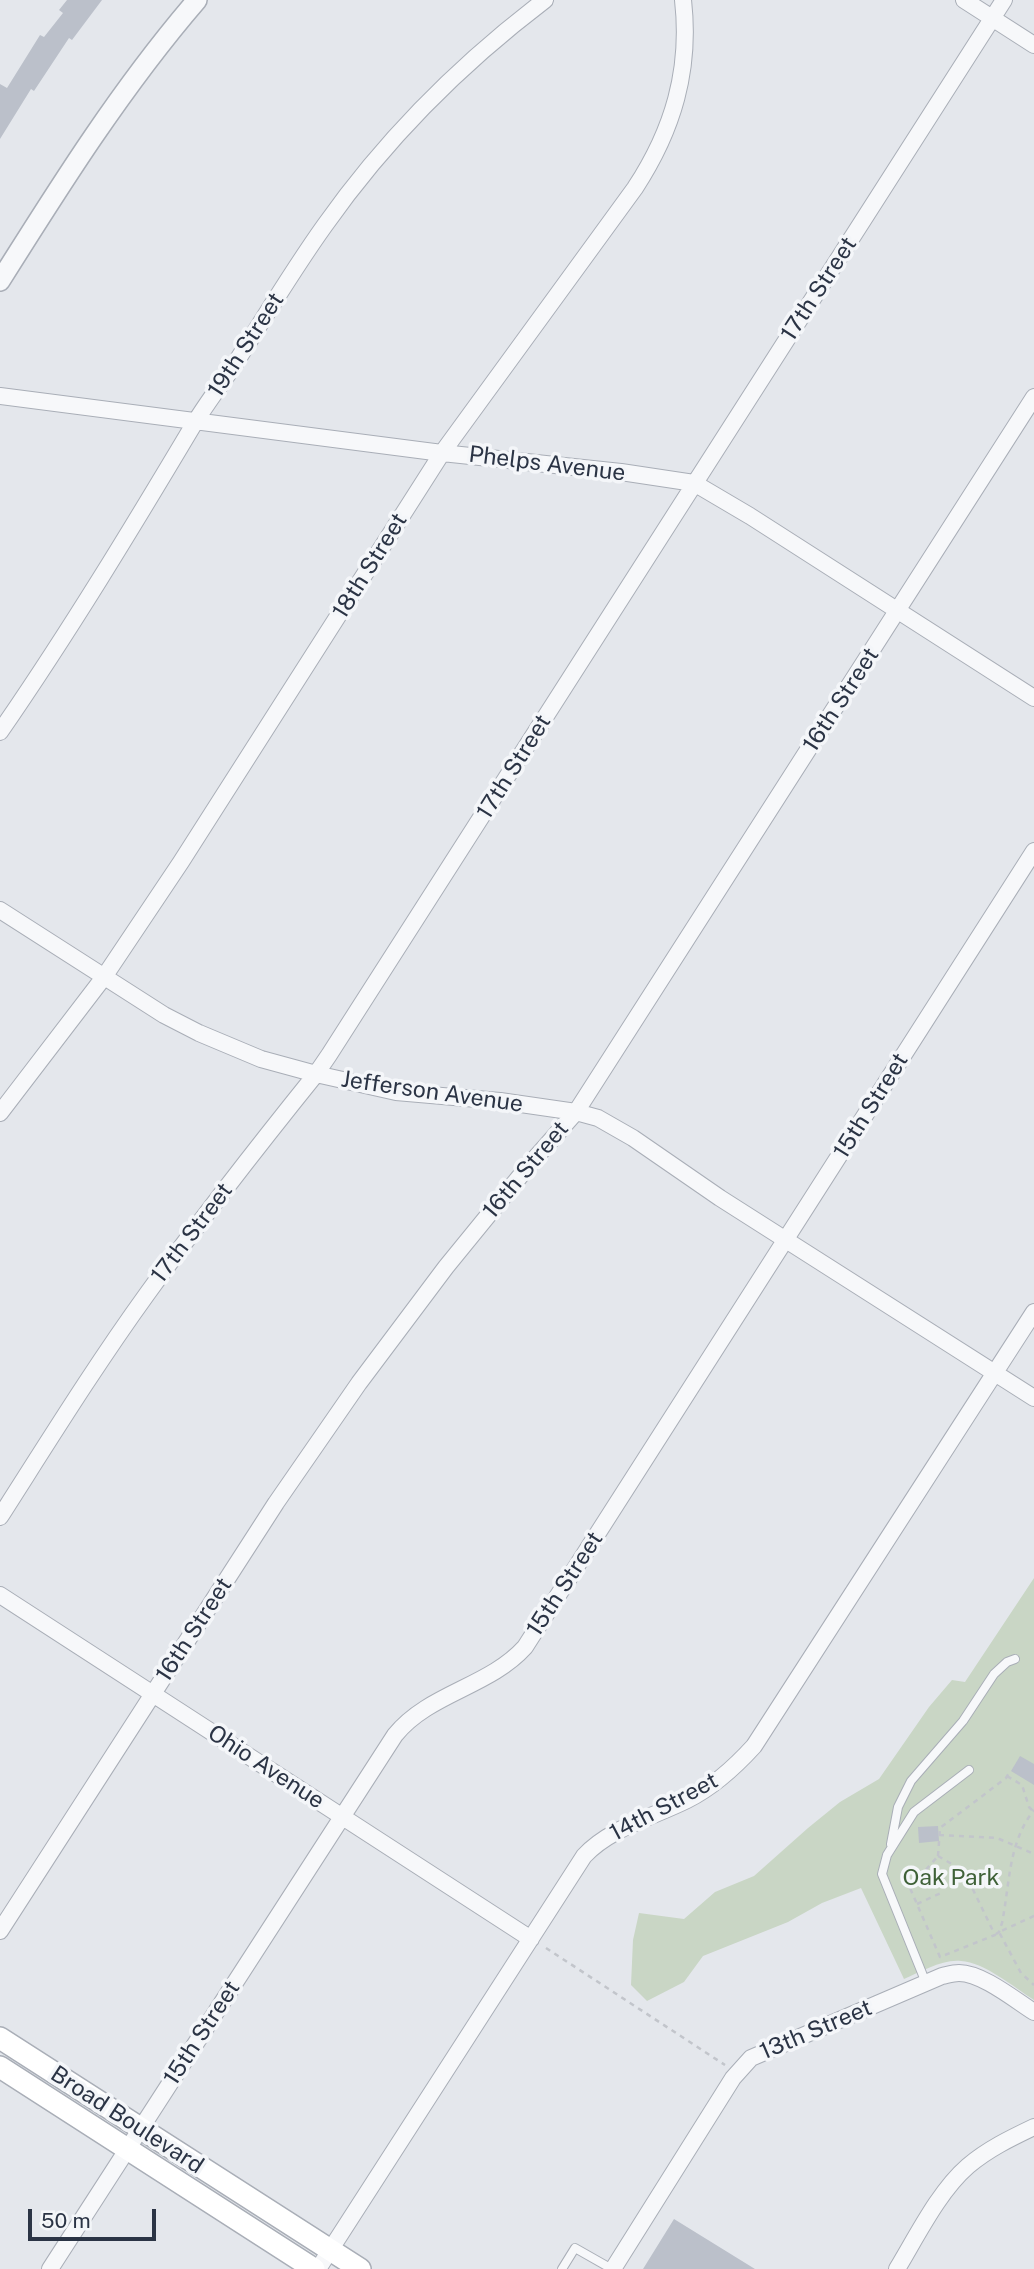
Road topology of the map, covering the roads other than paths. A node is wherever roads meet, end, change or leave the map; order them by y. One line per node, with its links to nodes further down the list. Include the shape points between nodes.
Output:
1 (197, 0): 8 (street, via 114,104)
2 (545, 0): 11 (street, 19th Street, via 448,83 366,172 325,224)
3 (683, 0): 12 (street, 18th Street, via 685,47 679,91 650,166)
4 (964, 0): 6 (street)
5 (1004, 0): 6 (street, 17th Street)
6 (993, 18): 7 (street); 13 (street, 17th Street)
7 (1034, 45)
8 (0, 281)
9 (0, 396): 11 (street, Phelps Avenue)
10 (1034, 397): 14 (street, 16th Street)
11 (195, 422): 12 (street, Phelps Avenue); 16 (street, 19th Street)
12 (442, 453): 13 (street, Phelps Avenue); 19 (street, 18th Street)
13 (694, 483): 14 (street, Phelps Avenue); 20 (street, 17th Street)
14 (898, 612): 15 (street, Phelps Avenue); 21 (street, 16th Street)
15 (1034, 698)
16 (0, 732)
17 (1034, 851): 23 (street, 15th Street)
18 (0, 910): 19 (street, Jefferson Avenue)
19 (104, 977): 20 (street, Jefferson Avenue, via 199,1033 261,1059); 22 (street, 18th Street)
20 (316, 1074): 21 (street, Jefferson Avenue, via 397,1092); 27 (street, 17th Street, via 147,1294)
21 (576, 1112): 23 (street, Jefferson Avenue, via 598,1118 633,1138); 30 (street, 16th Street, via 446,1267 359,1383)
22 (0, 1114)
23 (785, 1240): 25 (street, Jefferson Avenue); 32 (street, 15th Street, via 525,1647 494,1673 425,1708 403,1725)
24 (1034, 1312): 25 (street, 14th Street)
25 (996, 1373): 26 (street, Jefferson Avenue); 35 (street, 14th Street, via 754,1746 714,1784 593,1847)
26 (1034, 1398)
27 (0, 1517)
28 (0, 1595): 30 (street, Ohio Avenue)
29 (1015, 1659): 33 (lane, via 995,1674 963,1721 911,1781 898,1807)
30 (153, 1693): 32 (street, Ohio Avenue); 34 (street, 16th Street)
31 (970, 1770): 33 (lane, via 914,1812)
32 (343, 1816): 35 (street, Ohio Avenue); 41 (street, 15th Street)
33 (890, 1850): 36 (lane, via 882,1874)
34 (0, 1931)
35 (531, 1939): 43 (street, 14th Street)
36 (926, 1983): 37 (street, 13th Street, via 959,1973 973,1975); 48 (street, 13th Street, via 751,2058)
37 (1034, 2012)
38 (0, 2038): 41 (main road, Broad Boulevard)
39 (0, 2067): 42 (main road, Broad Boulevard)
40 (1034, 2127): 49 (street, via 991,2149 959,2175)
41 (140, 2128): 42 (street, 15th Street); 43 (main road, Broad Boulevard)
42 (126, 2149): 44 (street, 15th Street); 45 (main road, Broad Boulevard)
43 (330, 2250): 45 (street, 14th Street); 46 (main road, Broad Boulevard)
44 (50, 2269)
45 (316, 2269)
46 (360, 2269)
47 (562, 2269): 48 (lane, via 575,2248)
48 (612, 2269)
49 (897, 2269)

